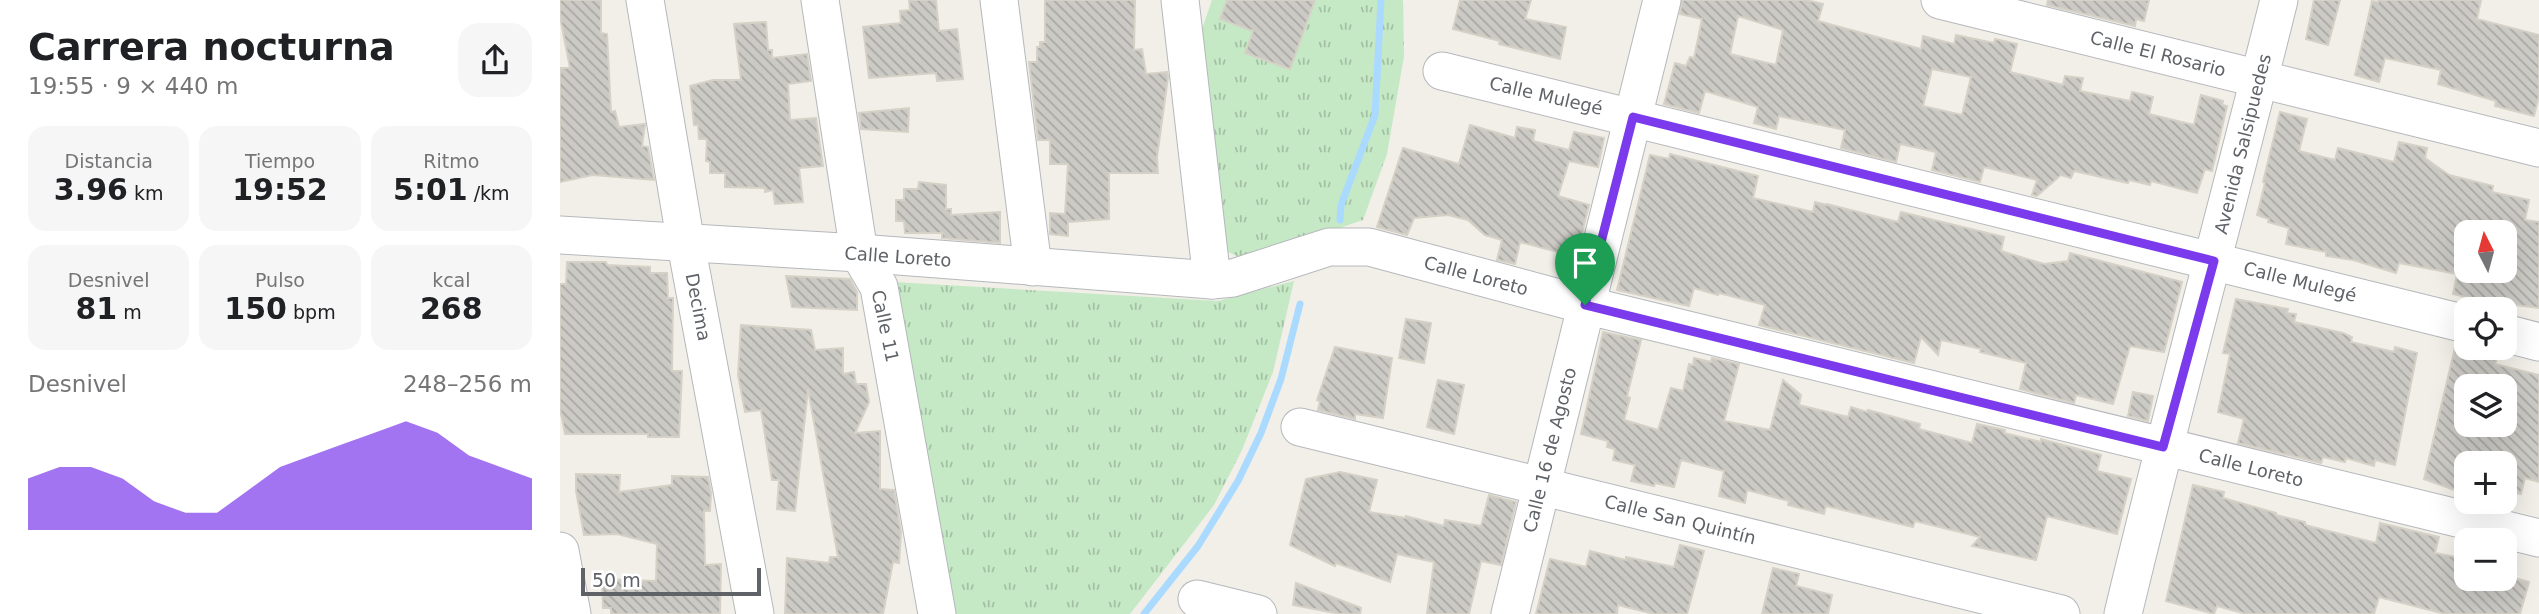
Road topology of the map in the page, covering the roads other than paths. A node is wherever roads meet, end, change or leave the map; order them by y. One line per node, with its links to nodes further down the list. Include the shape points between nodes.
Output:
1 (645, 0): 13 (street, Decima)
2 (820, 0): 14 (street, Calle 11)
3 (999, 0): 16 (street)
4 (1180, 0): 17 (street)
5 (1662, 0): 10 (street, Calle 16 de Agosto)
6 (1940, 0): 9 (street, Calle El Rosario)
7 (2279, 0): 9 (street, Avenida Salsipuedes)
8 (1442, 71): 10 (street, Calle Mulegé)
9 (2259, 79): 11 (street, Calle El Rosario); 15 (street, Avenida Salsipuedes)
10 (1633, 117): 15 (street, Calle Mulegé); 18 (street, Calle 16 de Agosto)
11 (2539, 148)
12 (560, 235): 13 (street, Calle Loreto)
13 (686, 244): 14 (street, Calle Loreto); 29 (street, Decima)
14 (859, 253): 16 (street, Calle Loreto); 30 (street, Calle 11, via 879,287)
15 (2214, 261): 19 (street, Calle Mulegé); 23 (street, Avenida Salsipuedes)
16 (1034, 267): 17 (street, Calle Loreto)
17 (1212, 280): 18 (street, Calle Loreto, via 1349,245)
18 (1585, 305): 23 (street, Calle Loreto); 24 (street, Calle 16 de Agosto)
19 (2454, 321)
20 (2517, 336): 21 (street)
21 (2539, 342)
22 (1300, 427): 24 (street, Calle San Quintín)
23 (2163, 447): 25 (street, Calle Loreto); 34 (street, Avenida Salsipuedes)
24 (1542, 486): 32 (street, Calle 16 de Agosto); 33 (street, Calle San Quintín)
25 (2539, 538)
26 (560, 551): 28 (street)
27 (1197, 598): 31 (street)
28 (572, 614)
29 (755, 614)
30 (937, 614)
31 (1258, 614)
32 (1510, 614)
33 (2061, 614)
34 (2123, 614)

